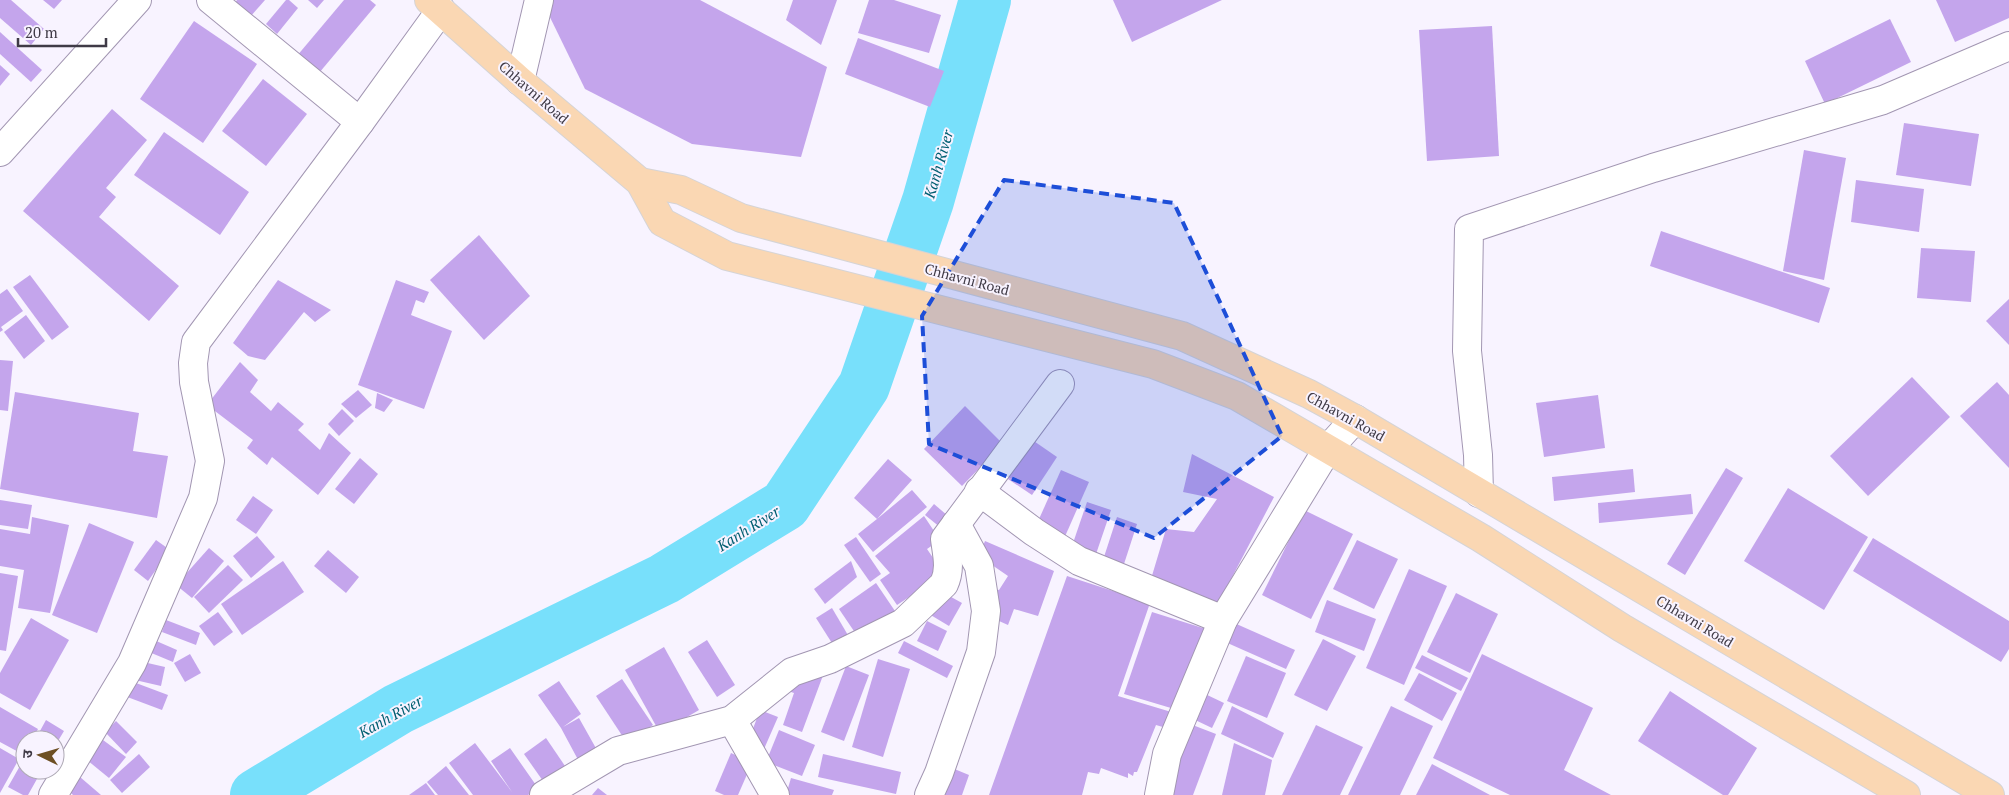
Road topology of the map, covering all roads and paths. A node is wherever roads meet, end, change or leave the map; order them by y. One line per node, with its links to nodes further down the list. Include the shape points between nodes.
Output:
1 (137, 0): 8 (street)
2 (211, 0): 7 (street)
3 (539, 0): 6 (street)
4 (435, 5): 6 (main road, Chhavni Road); 7 (street)
5 (2009, 46): 16 (street, via 1883,100 1653,168 1470,229 1467,351)
6 (520, 81): 9 (main road, Chhavni Road)
7 (360, 122): 20 (street, via 196,342 194,382 210,461 203,498 132,663)
8 (0, 152)
9 (640, 182): 10 (main road, Chhavni Road, via 681,190 742,218); 11 (main road, Chhavni Road, via 662,222 728,256)
10 (1126, 320): 11 (main road); 13 (main road, Chhavni Road, via 1182,336 1309,394)
11 (1117, 356): 14 (main road, Chhavni Road, via 1153,364 1236,396)
12 (1060, 384): 15 (street)
13 (1355, 419): 14 (street); 16 (main road, Chhavni Road)
14 (1327, 450): 18 (street); 25 (main road, Chhavni Road, via 1481,538 1622,628)
15 (979, 491): 17 (street); 18 (street, via 1080,561)
16 (1479, 493): 26 (main road, Chhavni Road)
17 (956, 524): 19 (street, via 945,539 948,577 904,623 830,660 792,672); 23 (street, via 979,566 986,610 981,652)
18 (1223, 620): 24 (street, via 1167,754)
19 (732, 720): 21 (street, via 618,751); 22 (street)
20 (53, 795)
21 (544, 795)
22 (775, 795)
23 (929, 795)
24 (1159, 795)
25 (1906, 795)
26 (1990, 795)

